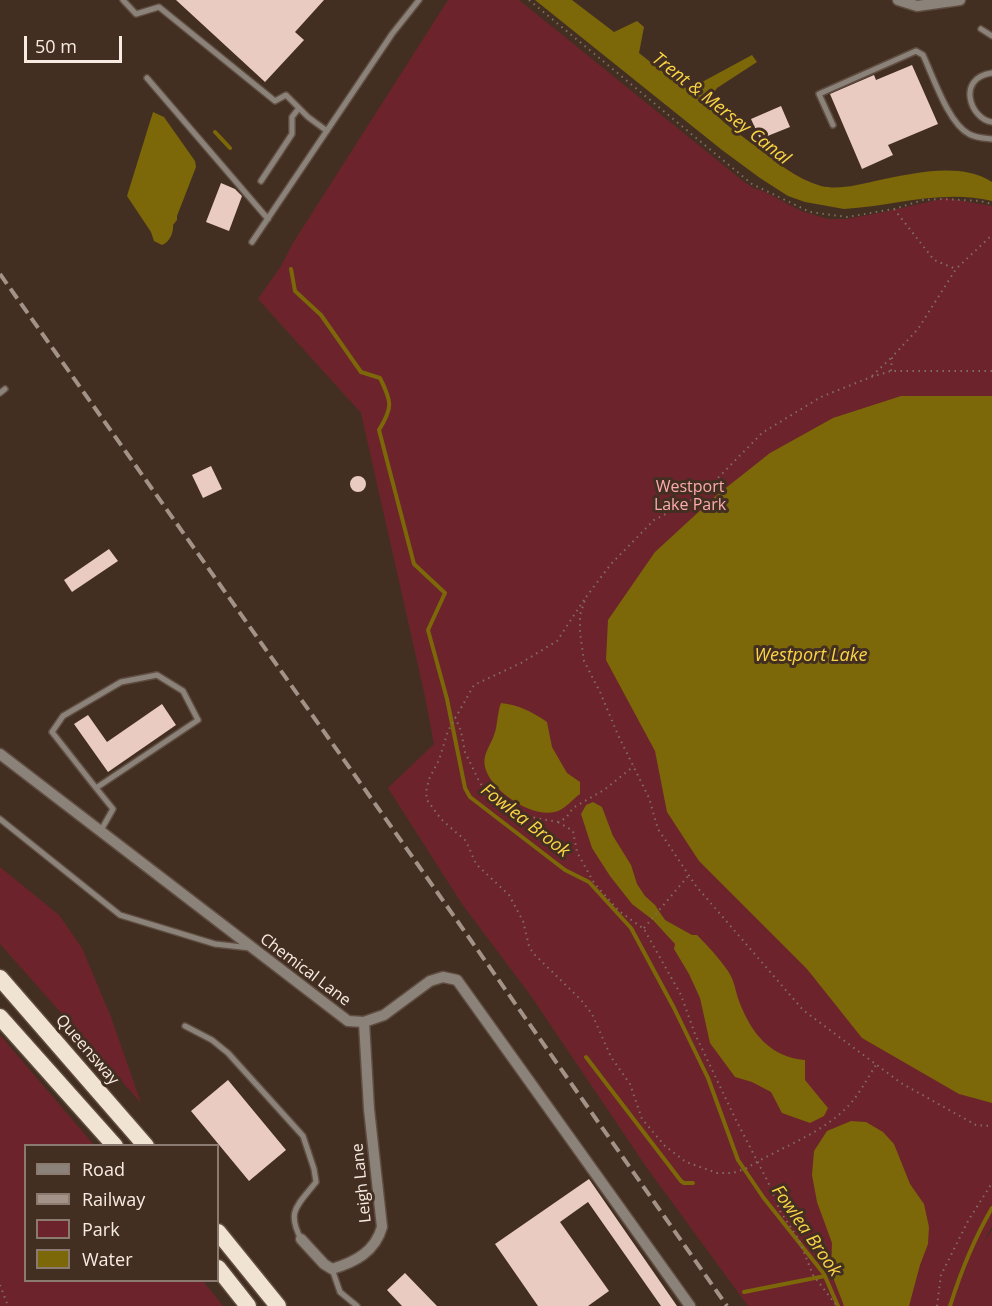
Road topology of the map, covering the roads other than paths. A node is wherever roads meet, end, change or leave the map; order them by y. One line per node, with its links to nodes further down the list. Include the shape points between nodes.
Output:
1 (123, 0): 9 (lane, via 136,14 159,7 275,101 286,95)
2 (419, 0): 12 (lane)
3 (898, 0): 4 (street, via 917,6)
4 (960, 0)
5 (981, 29): 6 (lane)
6 (992, 36)
7 (992, 73): 10 (lane, via 978,76 969,89 976,111)
8 (147, 78): 15 (lane)
9 (299, 108): 12 (lane); 14 (lane, via 292,117 292,134)
10 (992, 122)
11 (832, 125): 13 (lane, via 819,94 916,51 923,55 959,126 968,134)
12 (327, 131): 15 (lane)
13 (992, 139)
14 (261, 180)
15 (268, 219): 16 (lane)
16 (252, 242)
17 (0, 754): 20 (street, Chemical Lane)
18 (96, 788): 18 (lane, via 198,720 183,691 157,675 122,682 63,716 52,732); 20 (lane, via 113,809)
19 (0, 819): 21 (lane, via 120,915 215,944)
20 (100, 832): 21 (street, Chemical Lane)
21 (252, 948): 24 (street, Chemical Lane, via 348,1021)
22 (0, 978): 27 (highway, Queensway)
23 (0, 1017): 26 (highway)
24 (364, 1022): 31 (street, Leigh Lane, via 382,1227 371,1249 359,1259); 35 (street, via 384,1015 430,981 443,977 457,980)
25 (185, 1026): 29 (lane, via 228,1053 303,1136 316,1182 294,1211 293,1225)
26 (113, 1144)
27 (144, 1144)
28 (219, 1233): 33 (highway)
29 (301, 1239): 31 (street)
30 (219, 1269): 32 (highway)
31 (332, 1269): 34 (lane, via 340,1292)
32 (248, 1306)
33 (278, 1306)
34 (357, 1306)
35 (690, 1306)

